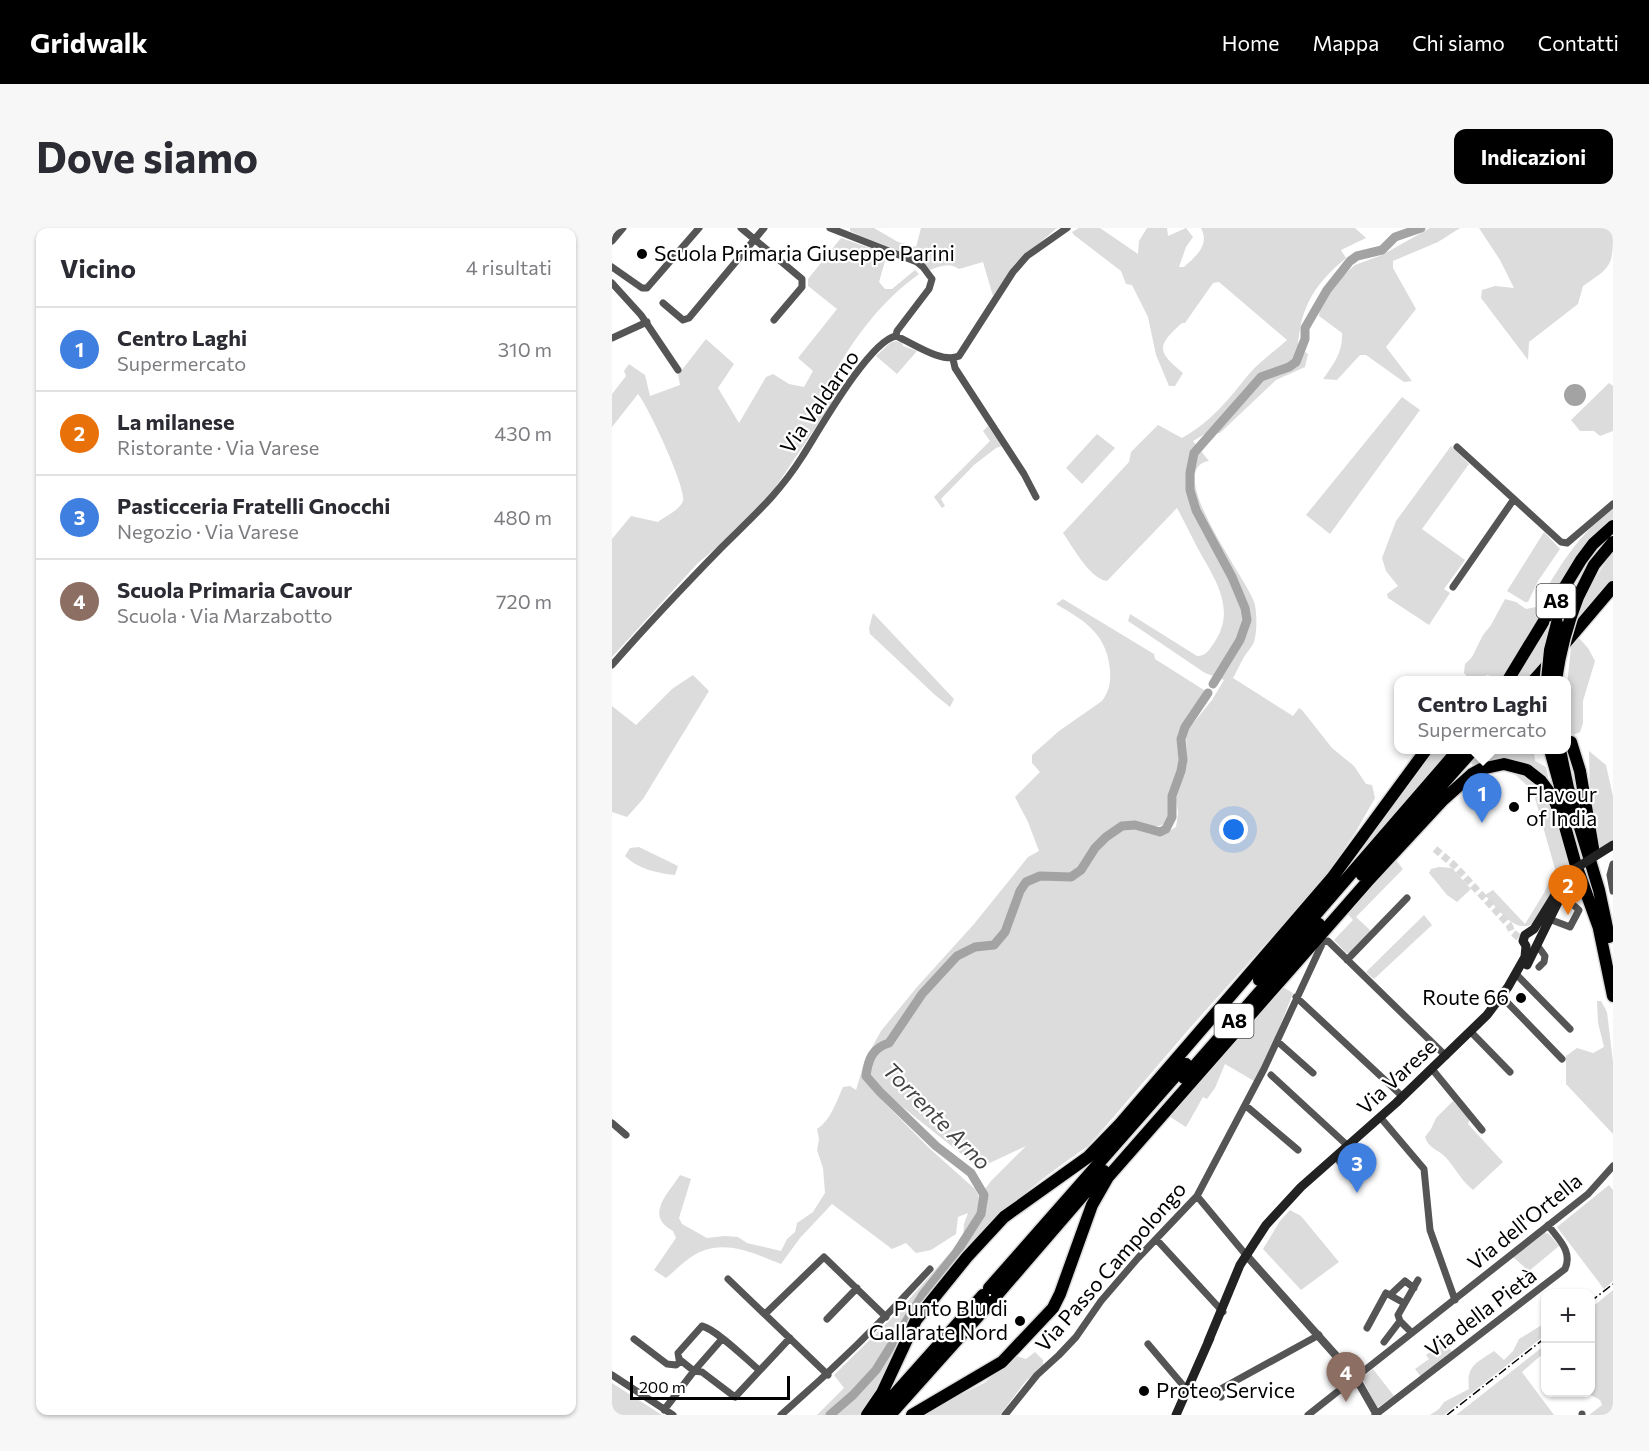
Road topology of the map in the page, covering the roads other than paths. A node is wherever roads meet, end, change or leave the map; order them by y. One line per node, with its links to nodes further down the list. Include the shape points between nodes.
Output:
1 (623, 228): 8 (street)
2 (699, 228): 9 (street, via 647,288)
3 (741, 228): 7 (street)
4 (764, 228): 7 (street)
5 (830, 228): 14 (street, Via Valdarno, via 917,262 932,279)
6 (1067, 228): 16 (street, via 1027,256 1013,272 963,352)
7 (755, 239): 11 (street, via 689,318 683,320); 12 (street, via 802,279 802,287)
8 (612, 241)
9 (612, 267)
10 (612, 284): 13 (street)
11 (663, 303)
12 (774, 320)
13 (646, 322): 15 (street); 17 (street)
14 (896, 336): 16 (street, via 942,358); 26 (street, Via Valdarno, via 879,347 844,389 772,499)
15 (612, 338)
16 (953, 359): 19 (street)
17 (678, 369)
18 (1457, 447): 20 (street)
19 (1036, 497)
20 (1514, 499): 21 (street, via 1561,542 1567,543); 24 (street)
21 (1613, 504)
22 (1612, 527): 27 (highway, A8, via 1581,560); 29 (highway, bridge, via 1568,595 1550,650)
23 (1613, 542): 30 (highway, bridge, via 1594,566 1578,597 1565,634)
24 (1453, 587)
25 (1613, 587): 28 (highway, A8)
26 (612, 665)
27 (1511, 676)
28 (1538, 676)
29 (1547, 676)
30 (1557, 676)
31 (1571, 742): 40 (highway, via 1584,790)
32 (1423, 754): 112 (highway, via 1332,878 1120,1124 1088,1157 1004,1217 967,1257 916,1320 882,1394)
33 (1455, 754): 83 (highway, A8)
34 (1469, 754): 83 (highway, A8)
35 (1551, 754): 45 (highway)
36 (1561, 754): 40 (highway)
37 (1613, 845): 42 (main road, Via Varese, bridge, via 1573,870)
38 (1613, 852): 42 (main road, Via Varese, via 1580,872)
39 (1613, 864): 41 (street)
40 (1599, 890): 47 (highway)
41 (1613, 891)
42 (1559, 896): 44 (main road, Via Varese); 44 (street, via 1579,910 1570,927); 46 (main road, Via Varese)
43 (1407, 898): 48 (street)
44 (1549, 919): 46 (main road, Via Varese)
45 (1600, 932): 51 (highway); 115 (highway, via 1564,823 1541,781 1527,770 1504,764 1472,774 1367,882 1108,1177 1092,1205 1053,1308 1002,1362)
46 (1534, 941): 49 (street, via 1545,956); 50 (main road, Via Varese, via 1524,970)
47 (1613, 954)
48 (1347, 960): 52 (street, Via Passo Campolongo, via 1325,940); 57 (street)
49 (1539, 967)
50 (1516, 974): 53 (main road, Via Varese); 54 (street)
51 (1613, 996)
52 (1296, 997): 56 (street, Via Passo Campolongo); 63 (street)
53 (1502, 997): 55 (main road, Via Varese); 58 (street)
54 (1570, 1029)
55 (1471, 1032): 57 (main road, Via Varese); 60 (street)
56 (1277, 1041): 61 (street); 64 (street, Via Passo Campolongo)
57 (1446, 1056): 59 (main road, Via Varese)
58 (1562, 1059)
59 (1432, 1069): 63 (main road, Via Varese); 67 (street)
60 (1510, 1072)
61 (1313, 1073)
62 (1271, 1075): 69 (street)
63 (1403, 1097): 65 (main road, Via Varese)
64 (1245, 1105): 70 (street); 74 (street, Via Passo Campolongo)
65 (1380, 1117): 69 (main road, Via Varese); 85 (street, Via dell'Ortella, via 1424,1168 1430,1230)
66 (612, 1123): 68 (street)
67 (1482, 1130)
68 (626, 1135)
69 (1348, 1146): 71 (main road, Via Varese)
70 (1298, 1150)
71 (1336, 1157): 73 (street); 77 (main road, Via Varese, via 1292,1197)
72 (1613, 1166): 75 (street, Via dell'Ortella, via 1588,1194)
73 (1354, 1181)
74 (1197, 1196): 76 (street, Via Passo Campolongo); 77 (street)
75 (1548, 1225): 85 (street, Via dell'Ortella); 118 (street, Via della Pietà, via 1568,1253 1565,1269)
76 (1156, 1239): 87 (street); 116 (street, Via Passo Campolongo, via 1101,1301 1076,1337 1037,1375)
77 (1248, 1257): 87 (main road, Via Varese); 94 (street)
78 (930, 1269): 89 (street)
79 (728, 1279): 88 (street)
80 (1418, 1281): 82 (street)
81 (857, 1288): 88 (street, via 824,1257); 89 (street); 90 (street)
82 (1413, 1288): 84 (street, via 1405,1281); 86 (street)
83 (990, 1295): 113 (highway, A8); 114 (highway, A8)
84 (1390, 1295): 86 (street); 92 (street, via 1386,1293)
85 (1455, 1300): 93 (street, Via dell'Ortella)
86 (1404, 1304): 91 (street, via 1398,1315)
87 (1222, 1311): 106 (main road, Via Varese)
88 (765, 1314): 95 (street)
89 (886, 1317): 104 (street)
90 (827, 1319)
91 (1400, 1322): 93 (street); 98 (street)
92 (1368, 1328)
93 (1412, 1333): 105 (street, Via dell'Ortella)
94 (1319, 1335): 105 (street); 107 (street, via 1217,1391)
95 (790, 1338): 101 (street); 104 (street)
96 (722, 1339): 100 (street, via 702,1326 678,1353); 101 (street); 102 (street)
97 (634, 1340): 100 (street, via 667,1364)
98 (1384, 1342)
99 (1148, 1344): 106 (street)
100 (681, 1361): 102 (street)
101 (759, 1370): 102 (street, via 735,1397 702,1372)
102 (694, 1371): 108 (street)
103 (612, 1375): 108 (street)
104 (828, 1375): 111 (street)
105 (1356, 1378): 117 (street, Via dell'Ortella); 118 (street)
106 (1188, 1390): 109 (main road, Via Varese)
107 (1221, 1397)
108 (664, 1410): 110 (street)
109 (1179, 1414)
110 (673, 1415)
111 (781, 1415)
112 (867, 1415)
113 (876, 1415)
114 (890, 1415)
115 (912, 1415)
116 (1005, 1415)
117 (1308, 1415)
118 (1376, 1415)

